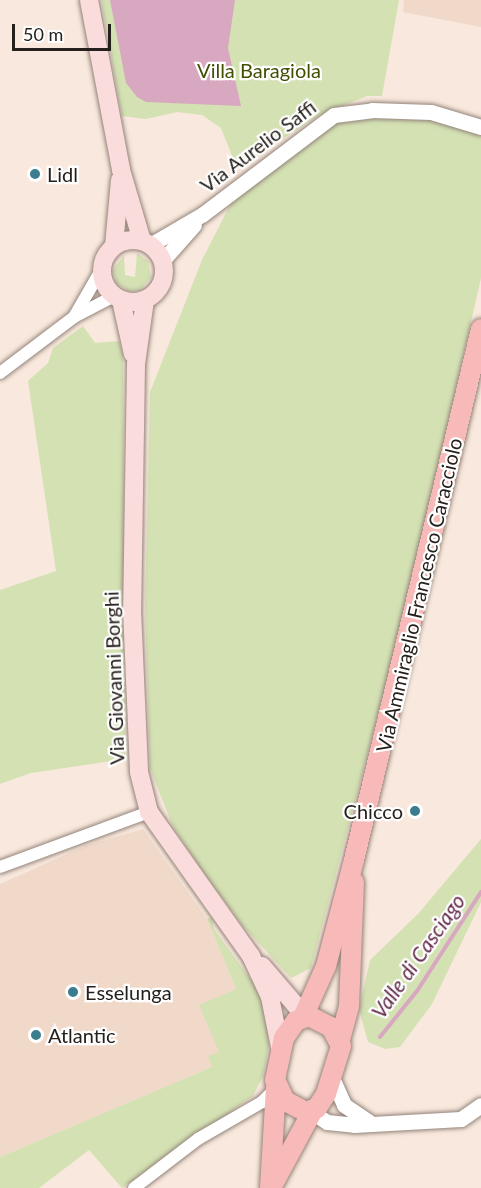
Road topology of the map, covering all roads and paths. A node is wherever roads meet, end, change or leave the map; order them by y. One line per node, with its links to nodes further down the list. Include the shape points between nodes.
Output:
1 (89, 0): 3 (main road)
2 (481, 127): 4 (street, Via Aurelio Saffi, via 431,112 372,110 334,115)
3 (121, 170): 5 (main road); 6 (main road)
4 (203, 214): 5 (street, Via Aurelio Saffi); 7 (street, Via Aurelio Saffi)
5 (146, 243): 6 (main road, via 123,241); 7 (main road)
6 (114, 246): 8 (main road)
7 (162, 261): 10 (main road, via 159,288)
8 (101, 270): 9 (main road, via 103,280); 11 (street)
9 (117, 298): 10 (main road); 11 (street); 13 (main road, Via Giovanni Borghi)
10 (145, 300): 13 (main road, Via Giovanni Borghi)
11 (74, 317): 14 (street)
12 (481, 329): 16 (main road, Via Ammiraglio Francesco Caracciolo)
13 (136, 364): 15 (main road, Via Giovanni Borghi, via 134,702 139,772)
14 (0, 372)
15 (149, 812): 17 (street); 18 (main road, Via Giovanni Borghi)
16 (354, 860): 19 (main road, Via Ammiraglio Francesco Caracciolo); 22 (main road, Via Ammiraglio Francesco Caracciolo, via 349,1006)
17 (0, 867)
18 (251, 957): 20 (main road, Via Giovanni Borghi); 23 (main road, Via Giovanni Borghi, via 273,1005)
19 (317, 988): 20 (main road, via 303,999); 21 (main road, Via Ammiraglio Francesco Caracciolo)
20 (293, 999): 21 (main road, Via Giovanni Borghi)
21 (304, 1015): 22 (main road, via 327,1023); 23 (main road, Via Ammiraglio Francesco Caracciolo)
22 (340, 1040): 24 (main road, Via Ammiraglio Francesco Caracciolo)
23 (280, 1047): 25 (main road)
24 (333, 1080): 27 (main road); 28 (street, via 344,1105)
25 (276, 1088): 27 (main road, via 290,1105); 29 (street, via 262,1102 204,1135); 30 (main road)
26 (481, 1105): 28 (street, via 461,1119)
27 (320, 1117): 28 (street, via 344,1125); 30 (main road, via 300,1137)
28 (369, 1122)
29 (134, 1188)
30 (270, 1188)

